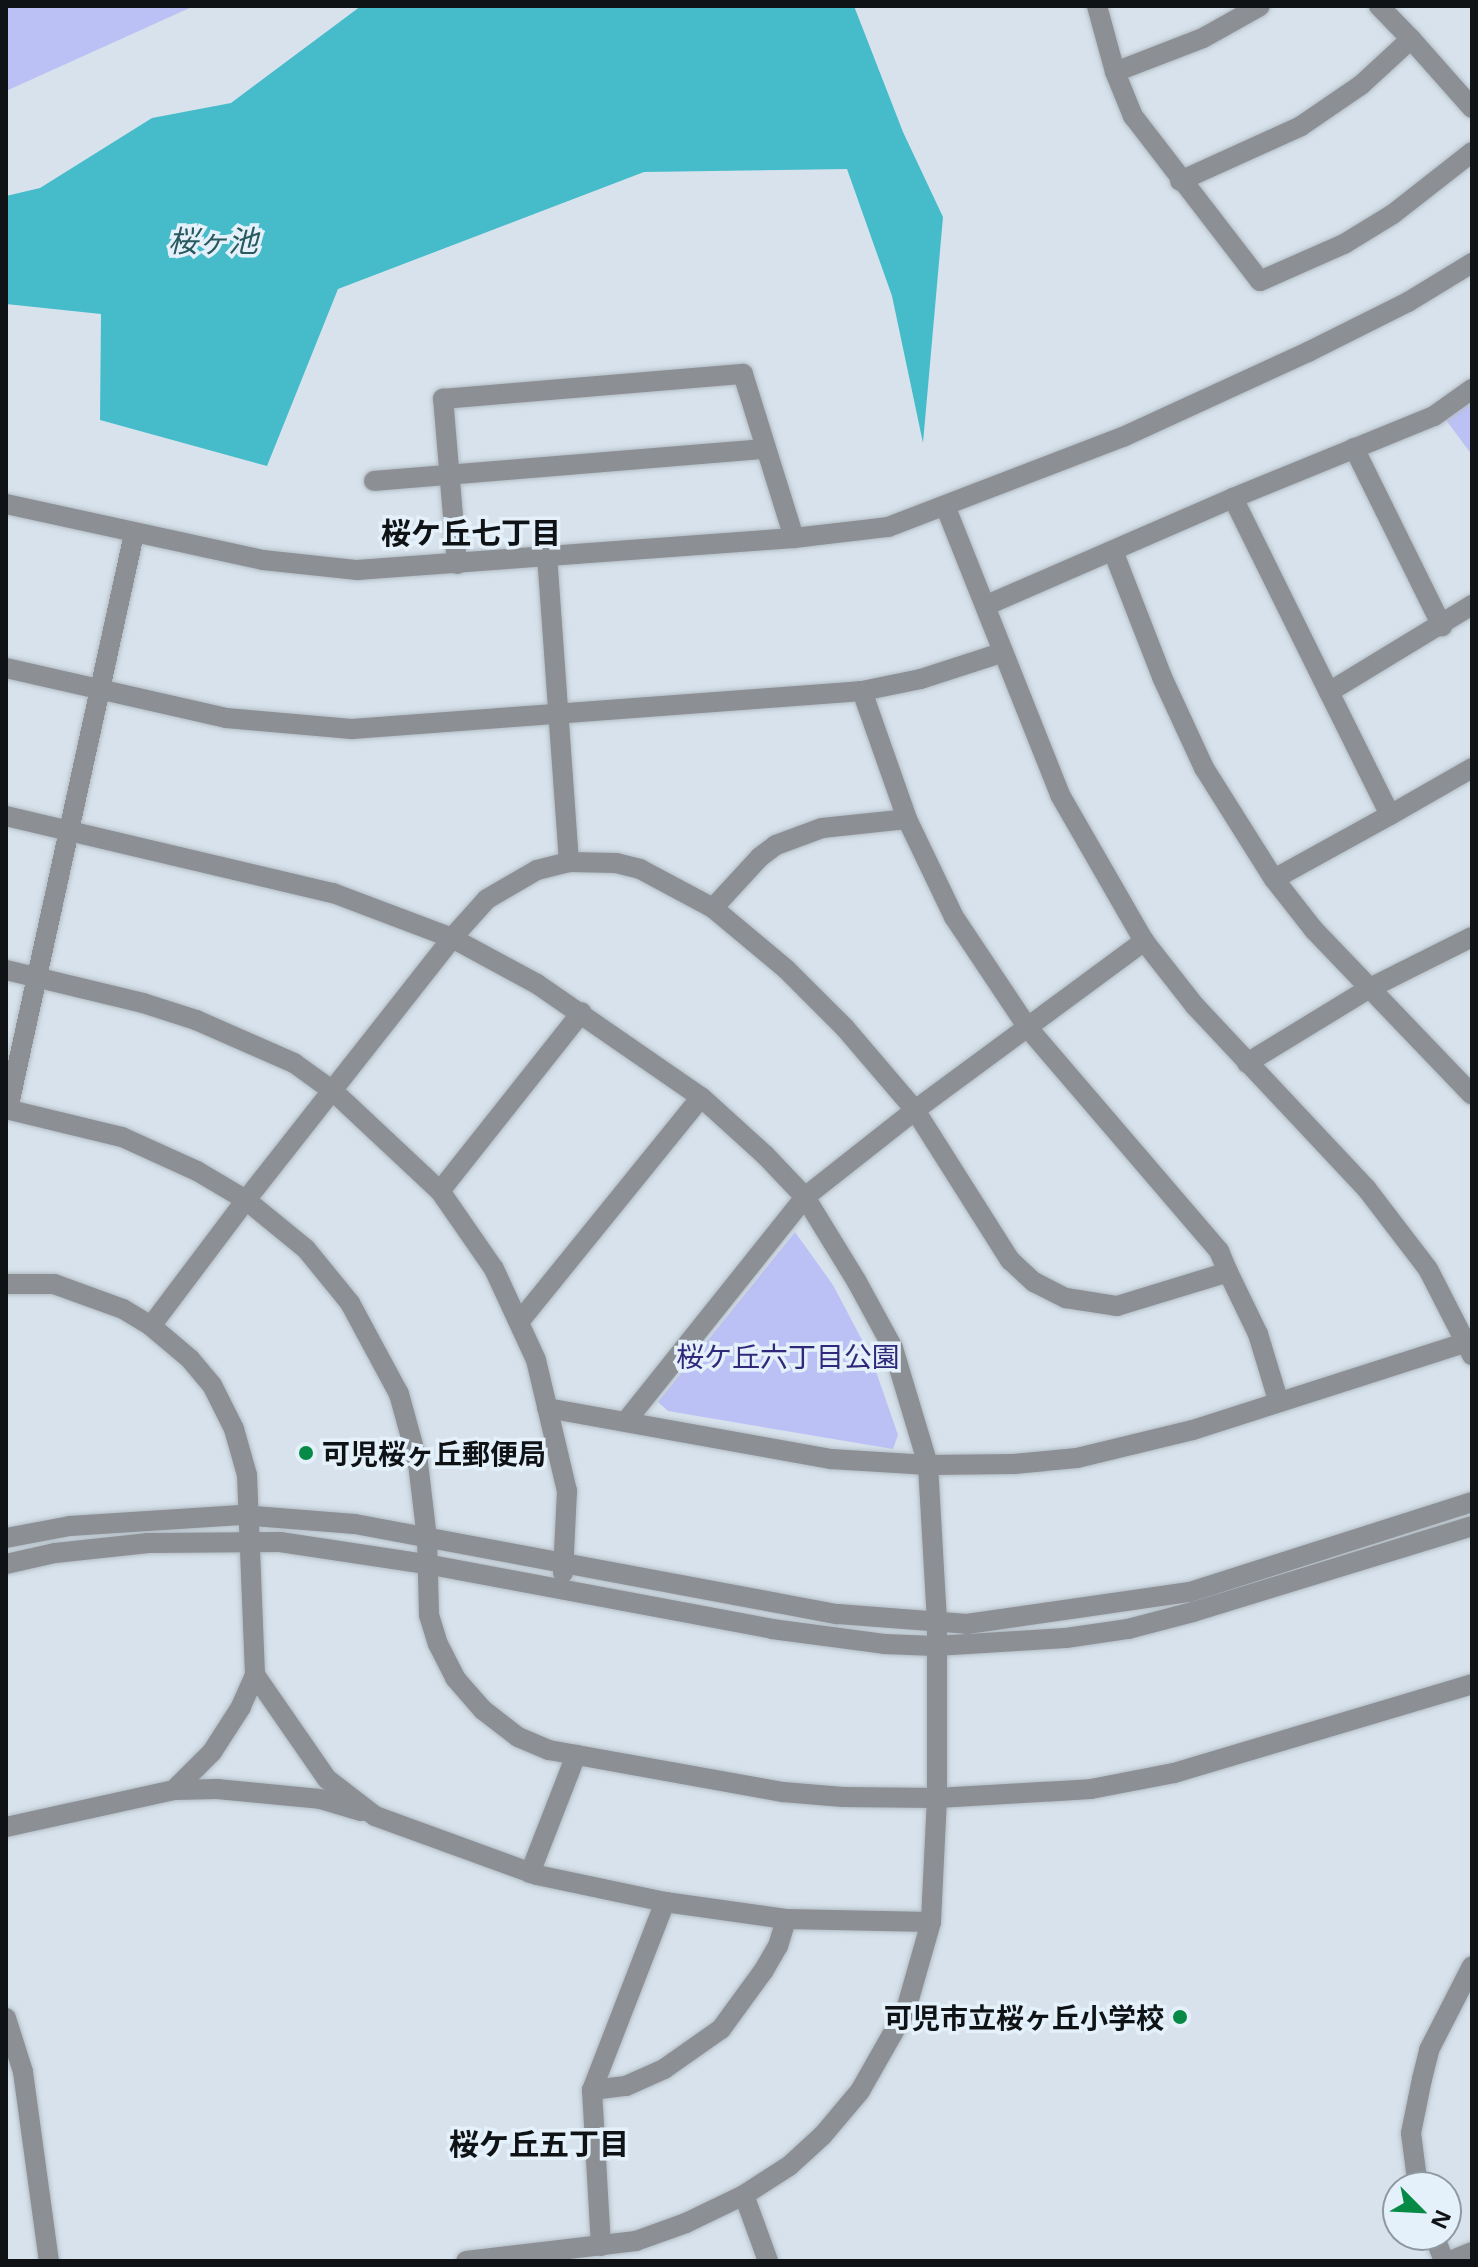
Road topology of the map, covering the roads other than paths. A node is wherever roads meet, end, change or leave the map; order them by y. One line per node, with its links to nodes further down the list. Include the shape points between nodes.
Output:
1 (1097, 6): 5 (street)
2 (1260, 6): 5 (street, via 1203,38)
3 (1379, 6): 4 (street)
4 (1411, 39): 6 (street); 8 (street, via 1361,85 1301,126)
5 (1115, 72): 8 (street, via 1133,116)
6 (1472, 108)
7 (1472, 152): 8 (street, via 1393,214 1344,244 1260,281)
8 (1180, 181)
9 (1472, 263): 17 (street, via 1308,352 1123,437)
10 (1472, 389): 11 (street, via 1434,416)
11 (1354, 448): 15 (street); 25 (street)
12 (764, 449): 13 (street); 13 (street, via 743,374 443,399); 19 (street)
13 (446, 475): 14 (street); 22 (street)
14 (374, 481)
15 (1233, 498): 20 (street); 30 (street)
16 (6, 504): 18 (street)
17 (946, 508): 19 (street, via 888,527); 23 (street)
18 (134, 534): 22 (street, via 263,560 357,570); 28 (street)
19 (794, 538): 21 (street)
20 (1113, 551): 23 (street); 38 (street, via 1204,768)
21 (547, 555): 22 (street); 31 (street)
22 (457, 564)
23 (987, 605): 26 (street)
24 (1472, 605): 25 (street)
25 (1442, 626): 30 (street)
26 (1001, 653): 29 (street); 42 (street, via 1060,795)
27 (6, 668): 28 (street)
28 (99, 689): 31 (street, via 226,718 293,726 352,729); 36 (street)
29 (862, 691): 31 (street); 35 (street)
30 (1329, 692): 33 (street)
31 (559, 713): 37 (street)
32 (1472, 768): 33 (street)
33 (1390, 815): 38 (street)
34 (6, 816): 36 (street)
35 (907, 819): 39 (street, via 822,828 776,845); 47 (street, via 954,917)
36 (69, 831): 41 (street, via 320,890); 44 (street)
37 (569, 862): 39 (street, via 640,869); 41 (street, via 537,870 487,899)
38 (1274, 879): 45 (street)
39 (713, 908): 53 (street, via 786,969)
40 (1472, 937): 45 (street)
41 (452, 938): 46 (street); 49 (street)
42 (1144, 941): 47 (street); 48 (street)
43 (6, 970): 44 (street)
44 (36, 978): 49 (street, via 196,1020 294,1063); 52 (street)
45 (1370, 988): 48 (street); 50 (street)
46 (582, 1012): 51 (street); 54 (street)
47 (1028, 1028): 53 (street); 57 (street, via 1219,1251)
48 (1247, 1063): 61 (street, via 1366,1188 1428,1269)
49 (333, 1091): 54 (street); 56 (street)
50 (1472, 1095)
51 (701, 1097): 55 (street); 59 (street)
52 (7, 1109): 56 (street, via 122,1137)
53 (915, 1110): 55 (street); 57 (street, via 1010,1260 1055,1293 1117,1306)
54 (440, 1191): 59 (street, via 494,1269)
55 (805, 1197): 64 (street); 65 (street, via 893,1348)
56 (246, 1200): 60 (street); 70 (street, via 306,1249 350,1303 399,1394 418,1463)
57 (1228, 1272): 62 (street, via 1258,1334)
58 (6, 1284): 60 (street, via 54,1284 98,1298)
59 (519, 1322): 63 (street, via 536,1360)
60 (151, 1326): 67 (street, via 212,1385 243,1460)
61 (1469, 1348): 62 (street)
62 (1278, 1400): 65 (street, via 1193,1430 1077,1458)
63 (547, 1408): 64 (street); 72 (street, via 567,1491)
64 (627, 1420): 65 (street, via 831,1459)
65 (928, 1465): 76 (street)
66 (1472, 1502): 76 (street, via 1190,1592 1034,1617 967,1624)
67 (249, 1516): 69 (street, via 70,1526); 70 (street, via 355,1524); 71 (street)
68 (1472, 1526): 77 (street, via 1128,1629)
69 (6, 1538)
70 (427, 1538): 72 (street); 74 (street)
71 (248, 1542): 73 (street, via 112,1547); 74 (street, via 303,1544); 78 (street)
72 (564, 1563): 75 (street); 76 (street, via 838,1614)
73 (6, 1564)
74 (426, 1564): 75 (street); 80 (street, via 429,1615 455,1678 483,1710 518,1737)
75 (562, 1589): 77 (street, via 772,1629)
76 (937, 1621): 77 (street)
77 (935, 1646): 82 (street)
78 (255, 1675): 81 (street, via 212,1752); 83 (street, via 327,1779)
79 (1472, 1684): 82 (street, via 1174,1773 1091,1789)
80 (576, 1755): 82 (street, via 783,1792); 85 (street)
81 (174, 1790): 83 (street, via 320,1799); 84 (street)
82 (937, 1798): 88 (street)
83 (372, 1815): 85 (street)
84 (6, 1827)
85 (530, 1873): 86 (street)
86 (665, 1902): 87 (street); 91 (street)
87 (786, 1919): 88 (street); 91 (street, via 764,1970 721,2029 664,2069 626,2086)
88 (931, 1922): 93 (street, via 906,2010 860,2091 800,2156)
89 (1472, 1966): 92 (street, via 1429,2050 1411,2133)
90 (6, 2018): 96 (street, via 23,2072)
91 (592, 2090): 94 (street)
92 (1416, 2171)
93 (744, 2195): 94 (street, via 636,2241); 98 (street)
94 (601, 2246): 97 (street)
95 (1472, 2252): 99 (street)
96 (49, 2261)
97 (466, 2261)
98 (768, 2261)
99 (1450, 2261)

